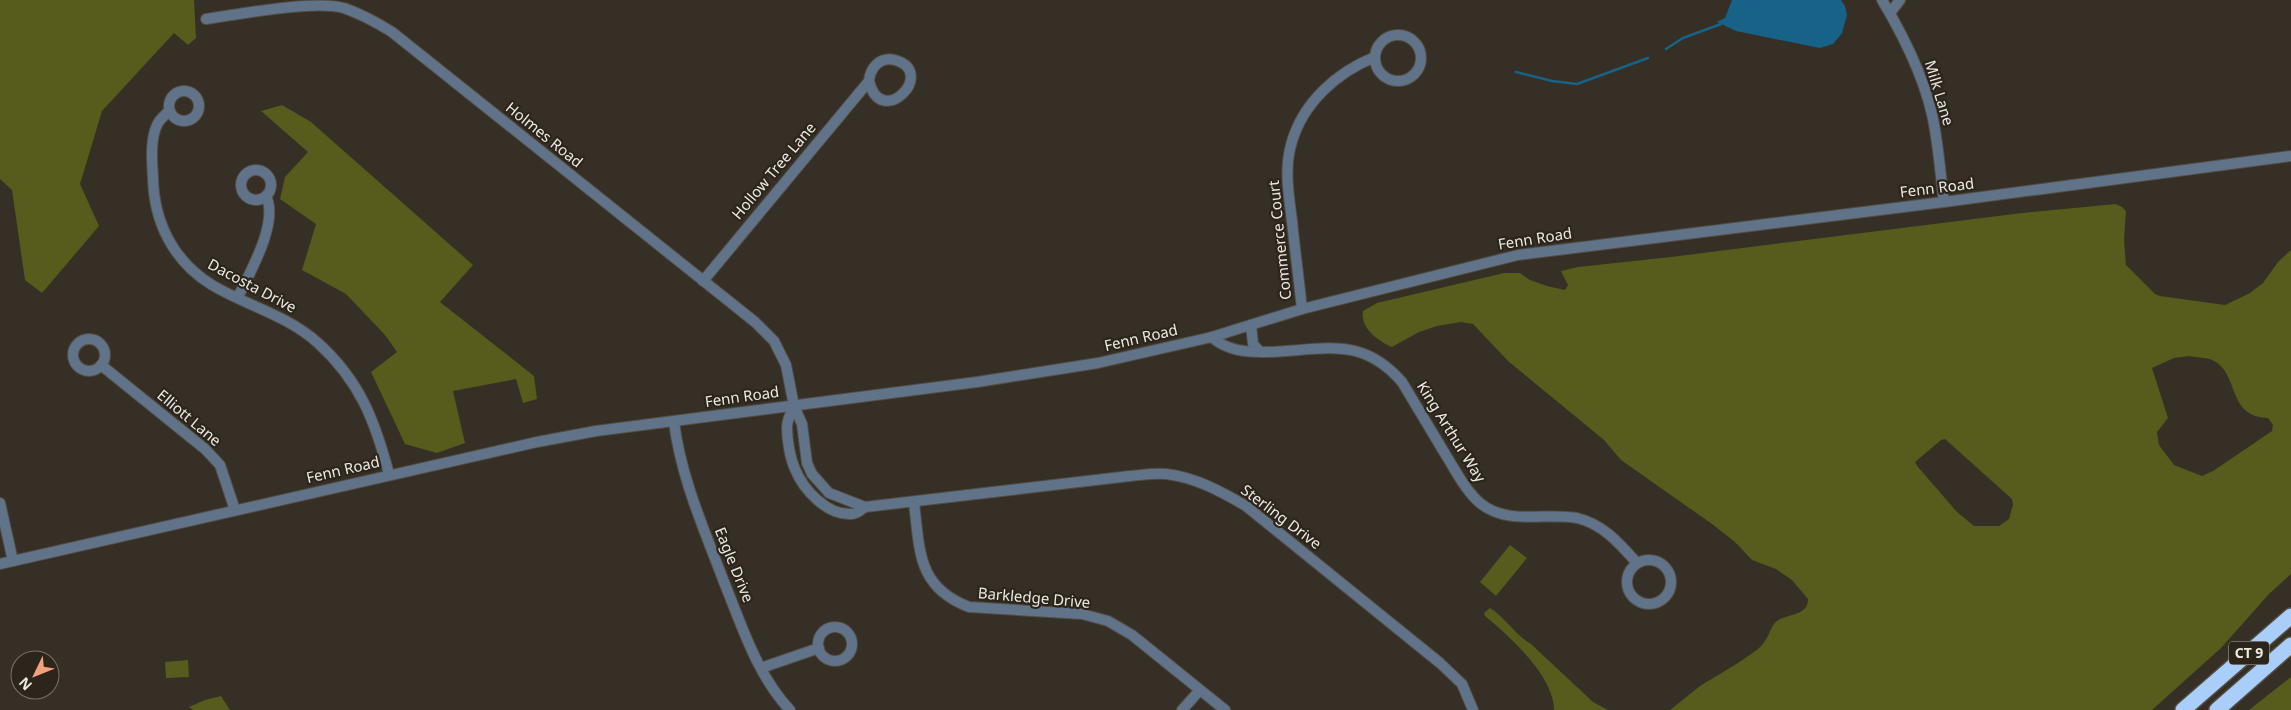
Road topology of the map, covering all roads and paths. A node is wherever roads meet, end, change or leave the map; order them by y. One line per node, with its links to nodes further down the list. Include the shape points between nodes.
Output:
1 (1882, 0): 3 (street, Milk Lane)
2 (1900, 0): 3 (street)
3 (1890, 13): 10 (street, Milk Lane, via 1926,92 1935,129)
4 (206, 19): 11 (street, Holmes Road, via 313,5 342,8 369,18 392,32)
5 (1375, 57): 5 (street, via 1384,76 1398,81 1417,72 1422,58 1416,43 1403,35 1387,37 1381,42); 13 (street, Commerce Court, via 1354,65 1331,82 1306,111 1291,145 1287,178)
6 (869, 81): 6 (street, Hollow Tree Lane, via 878,63 891,59 904,64 910,75 906,92 902,97 890,100 874,92); 11 (street, Hollow Tree Lane)
7 (169, 111): 12 (street, Dacosta Drive, via 157,124 153,142 153,197 161,226 173,249 190,269 213,286)
8 (2291, 156): 10 (street, Fenn Road)
9 (266, 196): 12 (street, via 270,204 268,224 258,255)
10 (1944, 202): 13 (street, Fenn Road, via 1518,255)
11 (703, 281): 18 (street, Holmes Road, via 774,341 786,365)
12 (238, 297): 20 (street, Dacosta Drive, via 296,326 342,368 362,397 373,421)
13 (1302, 309): 14 (street, Fenn Road)
14 (1251, 325): 15 (street, Fenn Road); 16 (street, via 1253,344)
15 (1212, 337): 16 (street, King Arthur Way, via 1228,348); 18 (street, Fenn Road, via 1071,368)
16 (1260, 351): 26 (street, King Arthur Way, via 1353,350 1372,357 1389,367 1402,382 1465,486 1481,504 1502,514 1519,517 1576,518 1597,526 1619,542)
17 (101, 365): 24 (street, Elliott Lane, via 205,448 220,465)
18 (794, 406): 19 (street, Fenn Road); 23 (street, Sterling Drive, via 802,424 807,463 812,474 829,493); 23 (street, Sterling Drive, via 787,426 794,467 804,487 823,504 844,514 854,515)
19 (674, 422): 20 (street, Fenn Road, via 537,442); 32 (street, Eagle Drive, via 681,465 696,511)
20 (389, 474): 24 (street, Fenn Road)
21 (0, 503): 25 (street)
22 (914, 503): 23 (street, Sterling Drive); 33 (street, Barkledge Drive, via 921,559 940,591 952,600 969,607 1082,614 1108,621 1132,635); 38 (street, Sterling Drive, via 1166,474 1218,490 1246,506 1440,663 1462,684)
23 (865, 507)
24 (235, 510): 25 (street, Fenn Road)
25 (13, 561): 27 (street, Fenn Road)
26 (1637, 563): 26 (street, via 1631,568 1627,583 1633,597 1643,604 1663,600 1672,580 1665,566 1651,559)
27 (0, 564)
28 (2291, 604): 34 (highway, via 2240,649)
29 (2291, 616): 34 (highway, CT 9)
30 (2291, 645): 40 (highway, CT 9)
31 (819, 648): 32 (street)
32 (760, 668): 35 (street, Eagle Drive)
33 (1200, 690): 36 (street); 37 (street, Barkledge Drive)
34 (2206, 690): 39 (highway, CT 9)
35 (790, 710)
36 (1182, 710)
37 (1225, 710)
38 (1473, 710)
39 (2183, 710)
40 (2217, 710)

